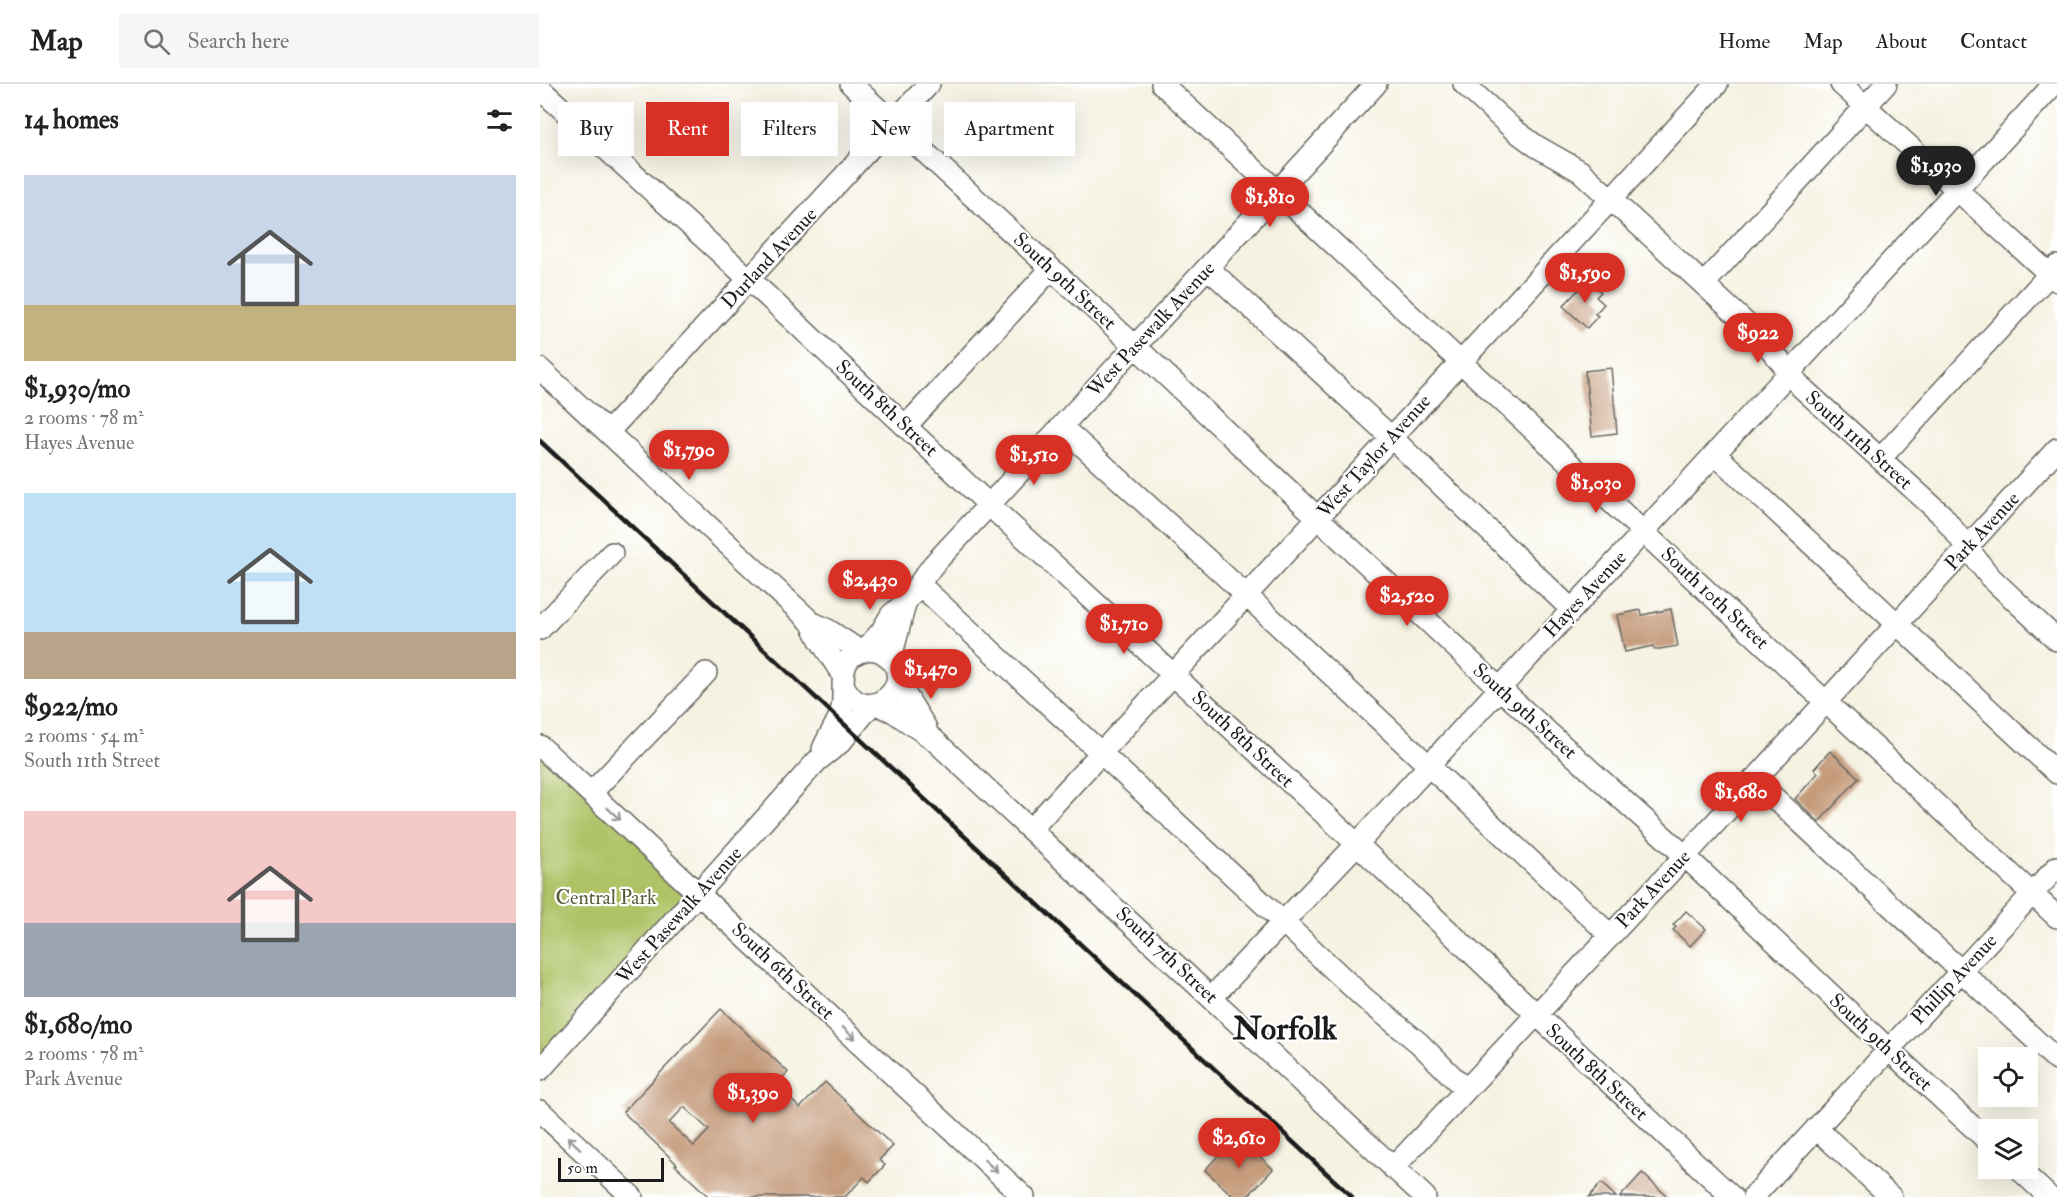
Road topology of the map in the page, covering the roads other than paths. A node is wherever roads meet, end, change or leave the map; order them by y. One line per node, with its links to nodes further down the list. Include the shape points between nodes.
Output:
1 (851, 84): 11 (street, South 9th Street)
2 (929, 84): 12 (street, Durland Avenue)
3 (1162, 84): 17 (street, South 10th Street)
4 (1376, 84): 17 (street, West Pasewalk Avenue)
5 (1464, 84): 18 (street, South 11th Street, via 1512,129 1580,171)
6 (1717, 84): 18 (street, West Taylor Avenue)
7 (1841, 84): 13 (street)
8 (1886, 84): 13 (street)
9 (2054, 84): 16 (street, Hayes Avenue)
10 (540, 88): 22 (street, South 8th Street)
11 (870, 102)
12 (912, 102)
13 (1866, 107): 16 (street); 23 (street)
14 (863, 156): 22 (street, Durland Avenue)
15 (928, 156): 20 (street, South 9th Street)
16 (1957, 190): 21 (street); 27 (street, Hayes Avenue)
17 (1276, 192): 19 (street, West Pasewalk Avenue); 25 (street, South 10th Street)
18 (1611, 200): 23 (street, South 11th Street); 25 (street, West Taylor Avenue)
19 (1208, 268): 24 (street, West Pasewalk Avenue); 31 (street)
20 (1051, 270): 24 (street, South 9th Street); 28 (street)
21 (2055, 274): 34 (street)
22 (749, 279): 28 (street, South 8th Street); 30 (street, Durland Avenue)
23 (1704, 284): 27 (street, South 11th Street, via 1761,337)
24 (1136, 347): 29 (street, West Pasewalk Avenue); 36 (street, South 9th Street)
25 (1459, 362): 31 (street, West Taylor Avenue); 37 (street, South 10th Street)
26 (540, 369): 30 (street)
27 (1788, 373): 33 (street, Hayes Avenue); 34 (street, South 11th Street)
28 (906, 426): 35 (street, South 8th Street)
29 (1062, 427): 35 (street, West Pasewalk Avenue); 41 (street)
30 (608, 432): 44 (street)
31 (1392, 438): 36 (street, West Taylor Avenue); 43 (street)
32 (2057, 449): 38 (street, Park Avenue)
33 (1715, 453): 37 (street, Hayes Avenue); 45 (street)
34 (1880, 459): 38 (street, South 11th Street, via 1942,514)
35 (990, 505): 40 (street, West Pasewalk Avenue); 51 (street, South 8th Street)
36 (1318, 518): 41 (street, West Taylor Avenue); 53 (street, South 9th Street)
37 (1644, 532): 43 (street, Hayes Avenue); 54 (street, South 10th Street)
38 (1966, 548): 45 (street, Park Avenue); 47 (street, South 11th Street, via 1990,577)
39 (612, 553): 46 (street)
40 (919, 584): 42 (street, West Pasewalk Avenue); 58 (street)
41 (1246, 595): 51 (street, West Taylor Avenue); 60 (street)
42 (905, 603): 48 (street, West Pasewalk Avenue); 49 (street, West Pasewalk Avenue, via 893,650)
43 (1571, 609): 53 (street, Hayes Avenue)
44 (811, 622): 48 (street); 52 (street)
45 (1896, 624): 54 (street, Park Avenue); 61 (street)
46 (540, 629)
47 (2057, 640)
48 (862, 651): 49 (street, via 886,655); 52 (street, via 848,660)
49 (895, 671): 55 (street, via 890,696); 56 (street, South 7th Street)
50 (706, 673): 63 (street)
51 (1174, 674): 58 (street, West Taylor Avenue); 65 (street, South 8th Street)
52 (843, 679): 55 (street, via 852,698); 59 (street, West Pasewalk Avenue, via 842,711)
53 (1498, 687): 60 (street, Hayes Avenue); 66 (street, South 9th Street)
54 (1826, 701): 62 (street, Park Avenue); 69 (street, South 10th Street)
55 (873, 704): 56 (street, South 7th Street, via 894,712); 59 (street, West Pasewalk Avenue, via 841,742)
56 (933, 739): 64 (street, South 7th Street)
57 (540, 746): 63 (street, South 6th Street)
58 (1101, 753): 64 (street, West Taylor Avenue); 71 (street)
59 (818, 761): 68 (street, West Pasewalk Avenue)
60 (1428, 766): 65 (street, Hayes Avenue); 72 (street)
61 (2057, 773)
62 (1754, 779): 66 (street, Park Avenue); 73 (street)
63 (591, 793): 68 (street, South 6th Street, one-way to 68)
64 (1031, 829): 74 (street, South 7th Street)
65 (1357, 844): 71 (street, Hayes Avenue); 75 (street, South 8th Street)
66 (1685, 856): 72 (street, Park Avenue); 76 (street, South 9th Street)
67 (2057, 867): 69 (street, Phillip Avenue)
68 (699, 892): 78 (street, West Pasewalk Avenue); 86 (street, South 6th Street, one-way to 86)
69 (2032, 894): 70 (street, South 10th Street); 73 (street, Phillip Avenue)
70 (2057, 917)
71 (1282, 921): 74 (street, Hayes Avenue); 79 (street)
72 (1610, 935): 75 (street, Park Avenue)
73 (1960, 972): 76 (street, Phillip Avenue); 77 (street)
74 (1212, 997): 83 (street, South 7th Street)
75 (1536, 1014): 79 (street, Park Avenue); 88 (street, South 8th Street)
76 (1888, 1049): 81 (street, Phillip Avenue); 82 (street, South 9th Street)
77 (2057, 1060)
78 (540, 1070)
79 (1466, 1090): 83 (street, Park Avenue)
80 (540, 1111): 85 (street, one-way to 80)
81 (1816, 1128): 89 (street, Phillip Avenue); 90 (street)
82 (1978, 1132)
83 (1393, 1168): 87 (street, South 7th Street)
84 (2030, 1179): 91 (street)
85 (632, 1197)
86 (1024, 1197)
87 (1425, 1197)
88 (1732, 1197)
89 (1753, 1197)
90 (1891, 1197)
91 (2049, 1197)

